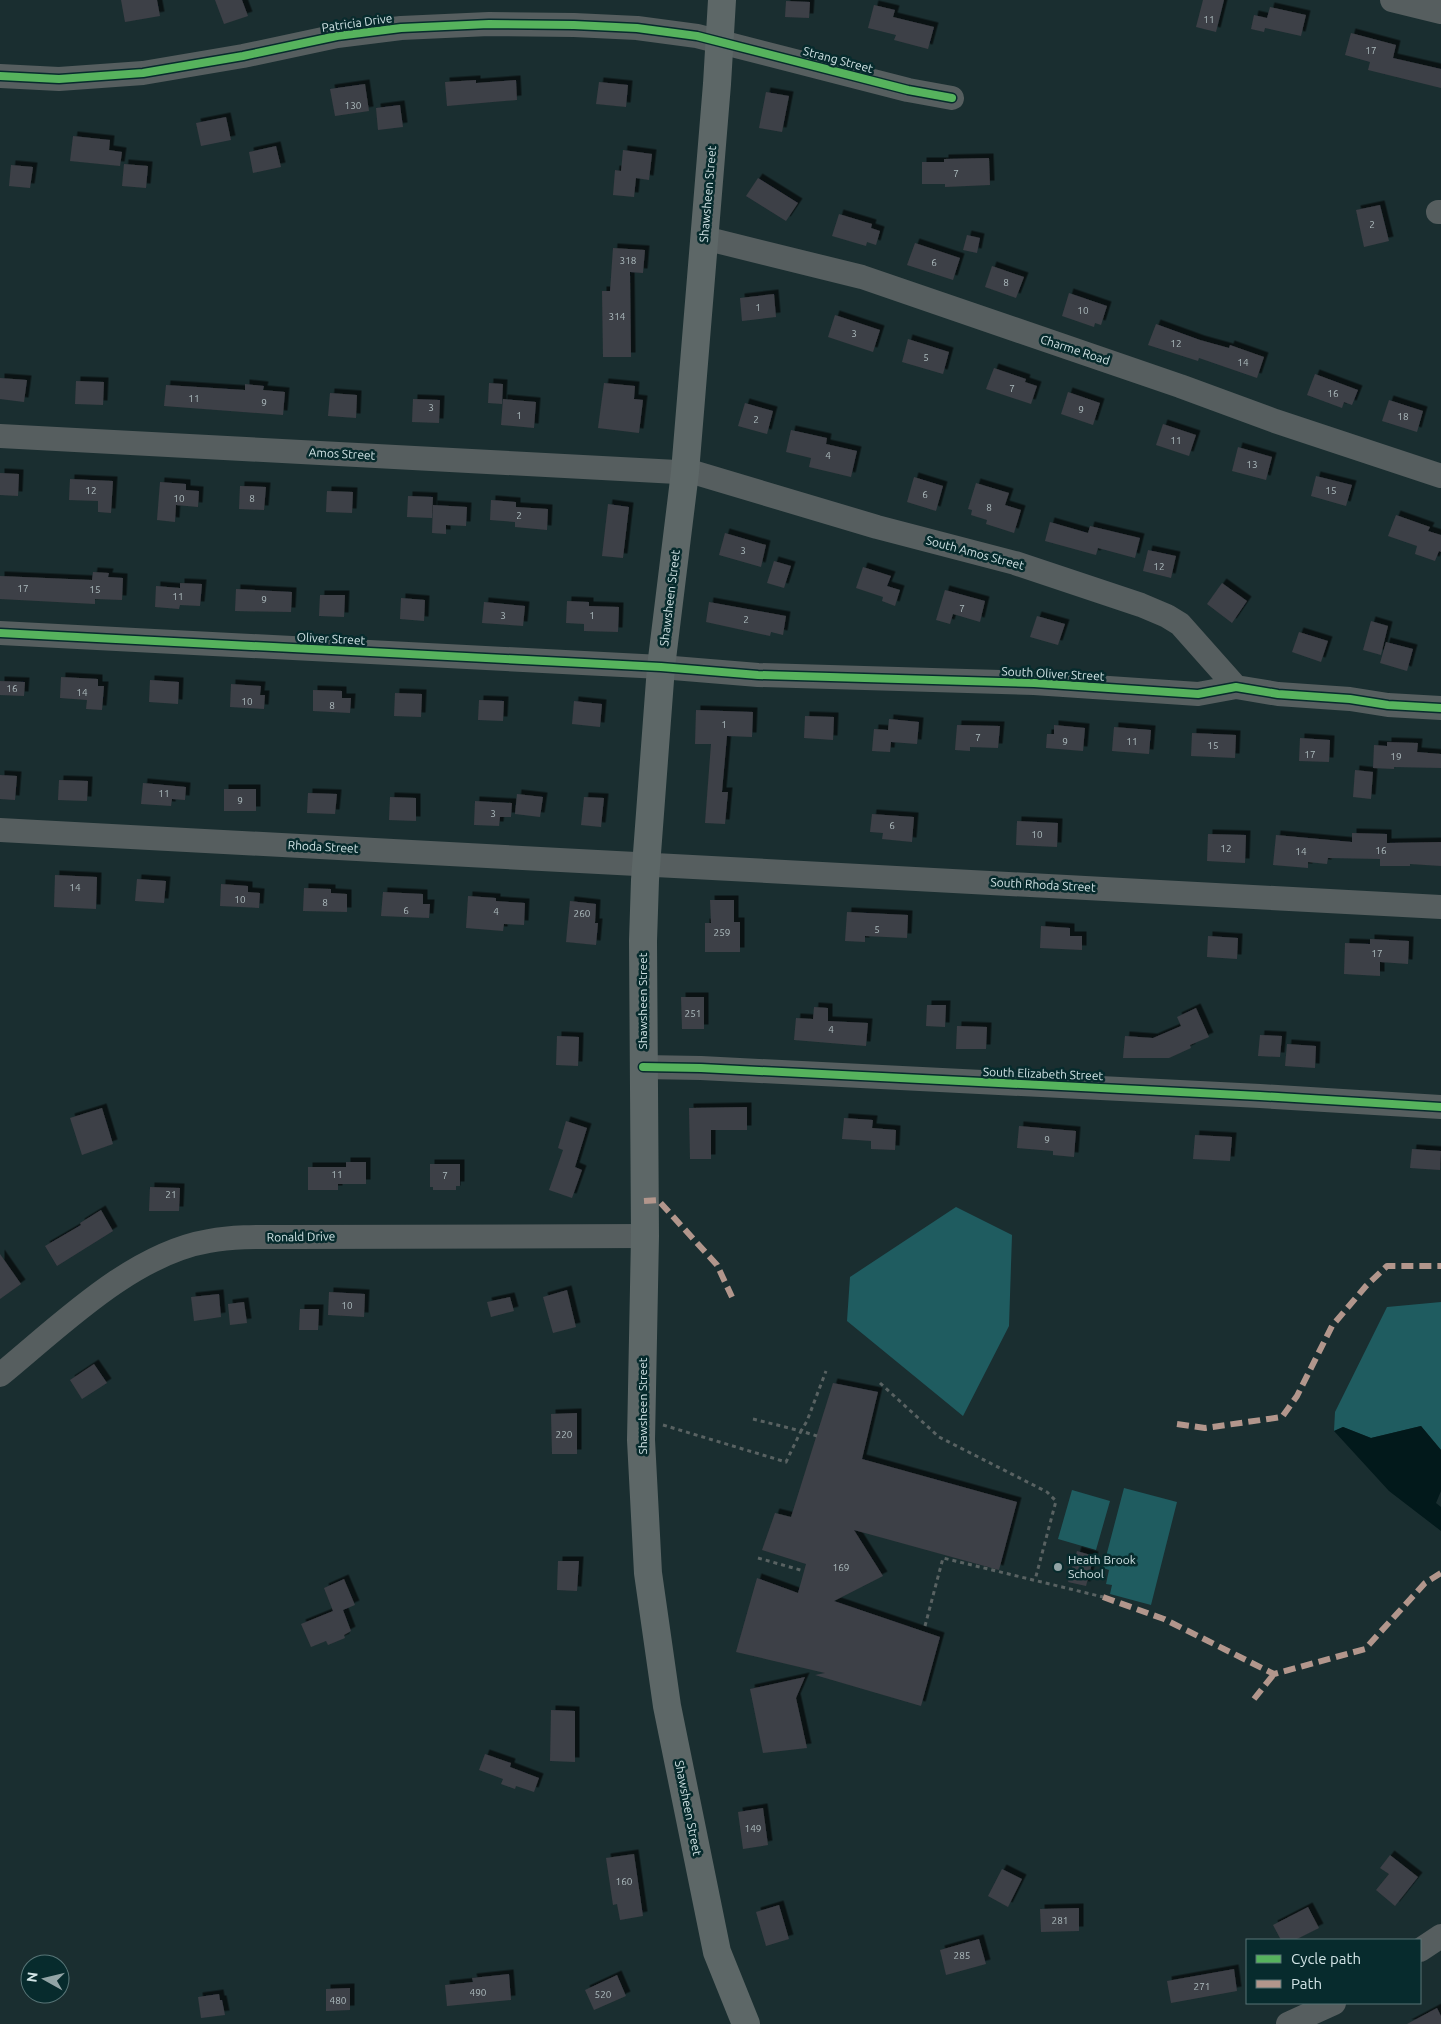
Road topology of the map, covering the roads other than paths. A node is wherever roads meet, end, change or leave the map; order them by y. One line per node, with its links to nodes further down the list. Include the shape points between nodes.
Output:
1 (722, 0): 4 (main road, Shawsheen Street)
2 (1392, 0): 3 (street)
3 (1441, 12)
4 (720, 41): 5 (street, Patricia Drive, via 637,28 447,24 337,36 242,56 118,76); 6 (street, Strang Street, via 908,90); 7 (main road, Shawsheen Street)
5 (0, 76)
6 (952, 98)
7 (704, 238): 9 (main road, Shawsheen Street); 10 (street, Charme Road, via 862,276 1274,421)
8 (0, 436): 9 (street, Amos Street)
9 (685, 472): 12 (main road, Shawsheen Street); 13 (street, South Amos Street, via 1015,564 1142,605 1180,624)
10 (1441, 476)
11 (0, 633): 12 (street, Oliver Street)
12 (661, 667): 13 (street, South Oliver Street, via 758,675 1034,684 1198,694); 16 (main road, Shawsheen Street)
13 (1236, 687): 14 (street, South Oliver Street, via 1278,694)
14 (1441, 708)
15 (0, 830): 16 (street, Rhoda Street)
16 (646, 864): 17 (street, South Rhoda Street); 18 (main road, Shawsheen Street, via 642,941)
17 (1441, 907)
18 (644, 1067): 19 (street, South Elizabeth Street); 20 (main road, Shawsheen Street)
19 (1441, 1107)
20 (645, 1236): 21 (street, Ronald Drive, via 292,1236 207,1241 145,1263 119,1279); 25 (main road, Shawsheen Street, via 641,1440 651,1602 667,1706 717,1952)
21 (0, 1375)
22 (1441, 1936): 23 (street)
23 (1421, 1949)
24 (1332, 2004): 26 (street)
25 (746, 2024)
26 (1288, 2024)

